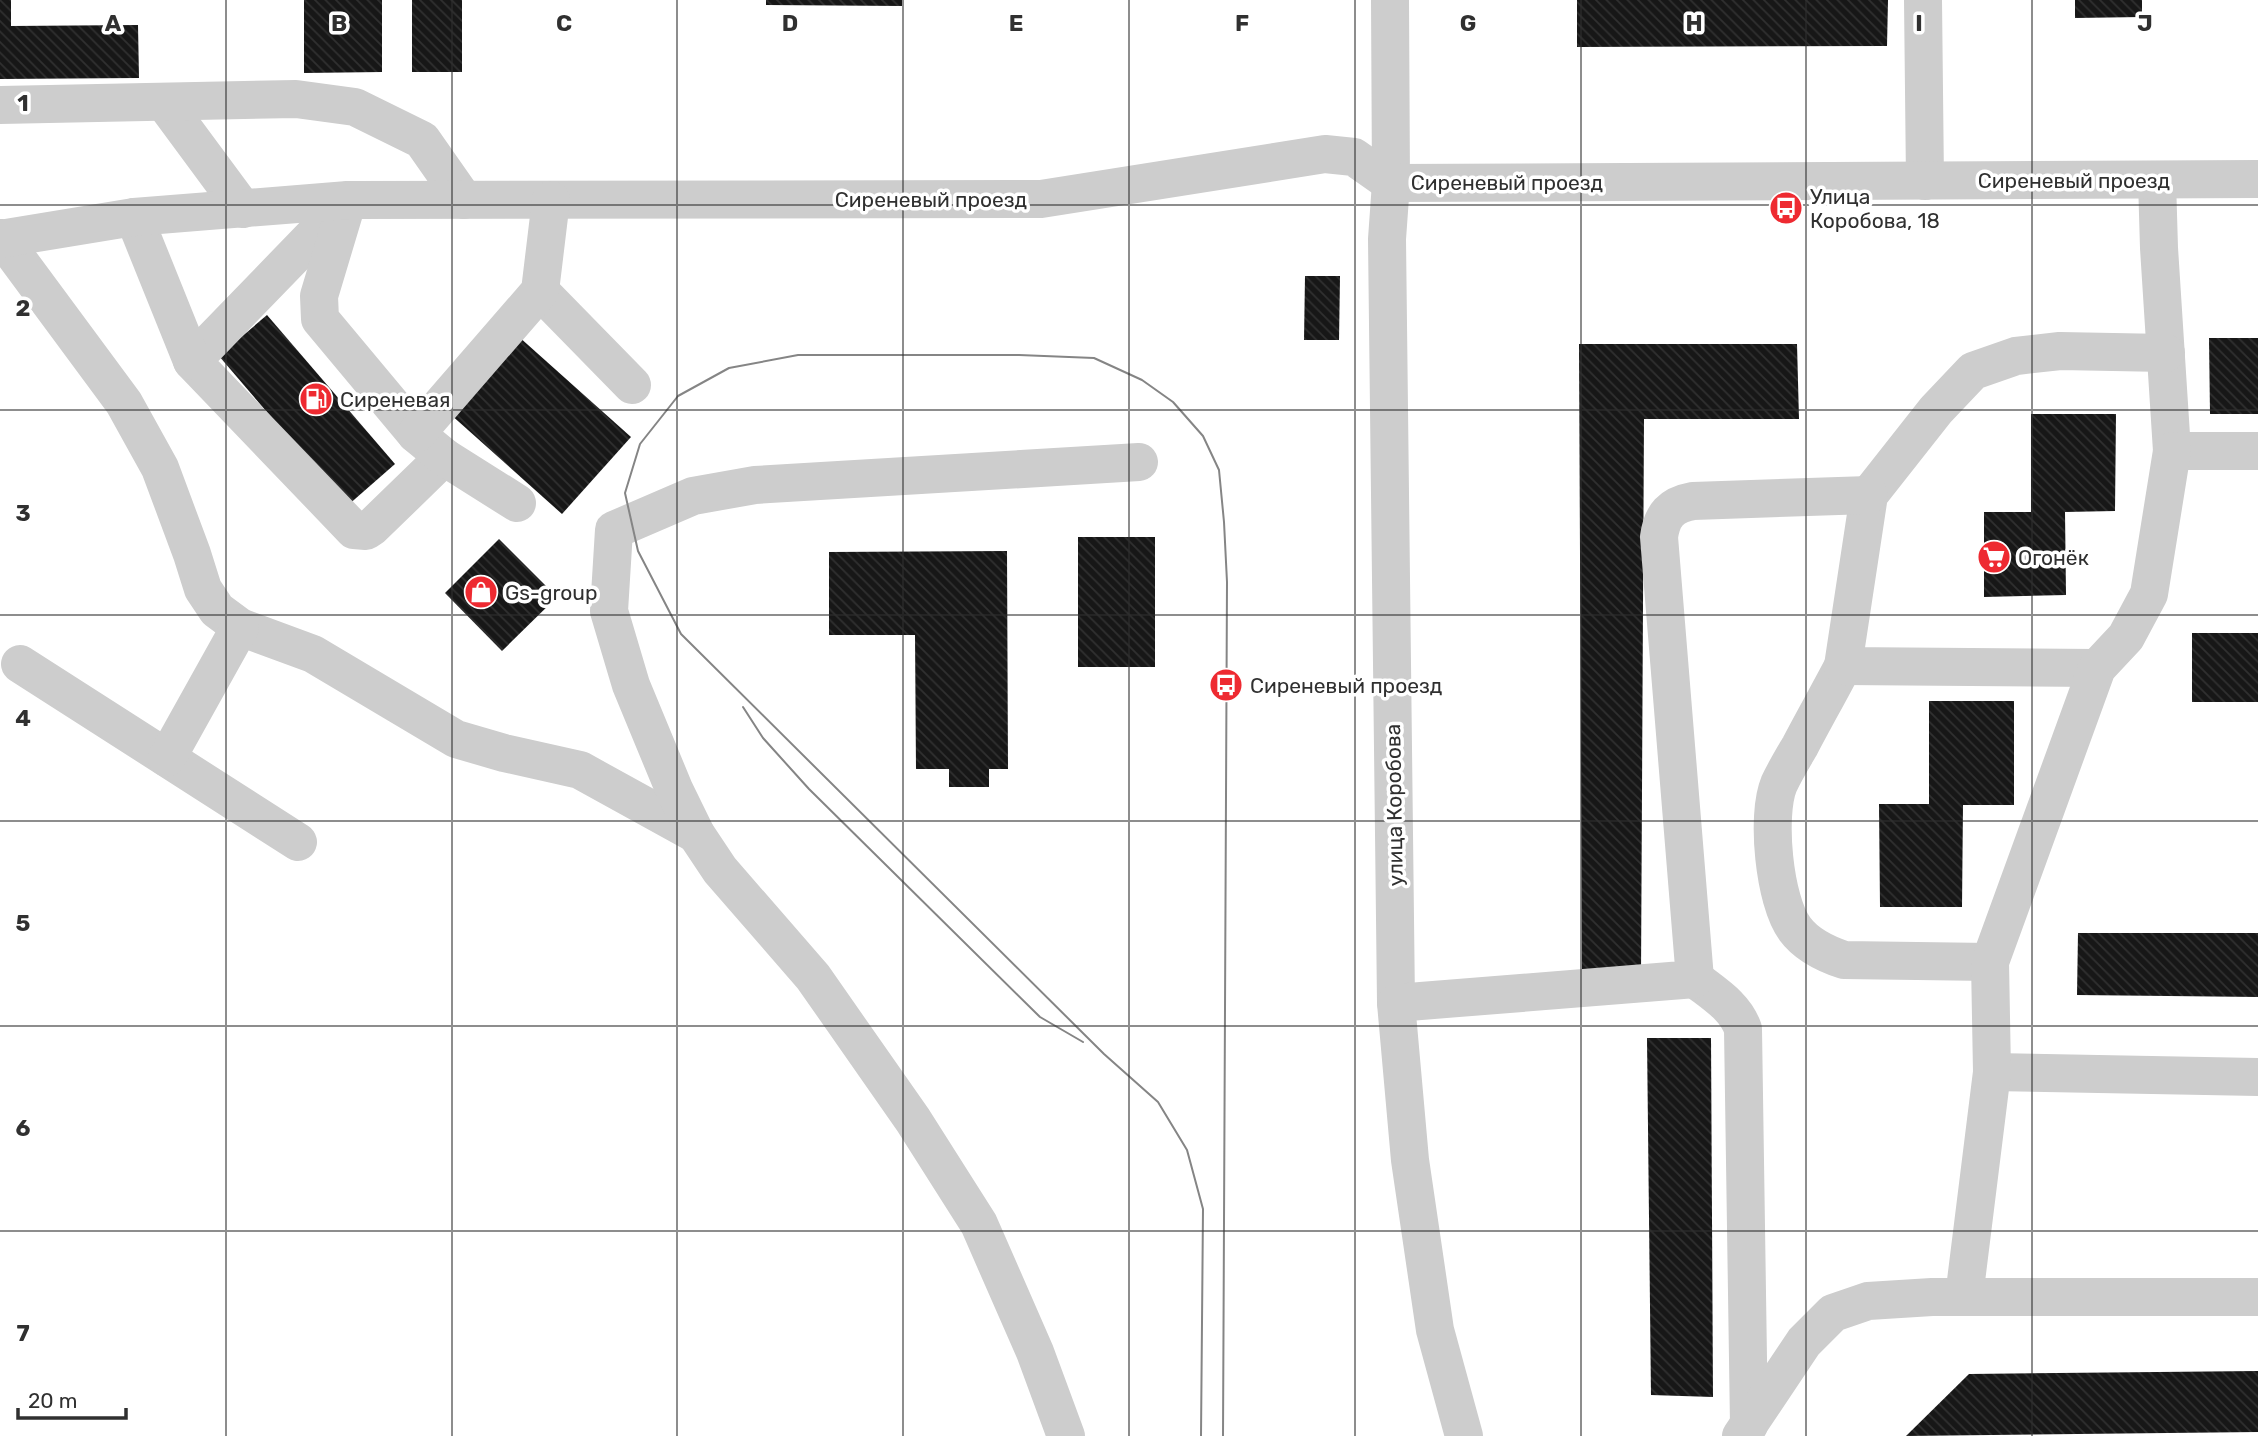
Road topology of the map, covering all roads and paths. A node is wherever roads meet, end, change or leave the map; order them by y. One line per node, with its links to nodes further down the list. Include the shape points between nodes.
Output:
1 (1390, 0): 8 (street, улица Коробова)
2 (1923, 0): 7 (street)
3 (164, 102): 4 (street); 10 (street, via 296,99 355,107 422,140); 12 (street)
4 (0, 106)
5 (2258, 179): 6 (street, Сиреневый проезд)
6 (2157, 180): 7 (street, Сиреневый проезд); 16 (street)
7 (1926, 181): 8 (street, Сиреневый проезд)
8 (1391, 183): 11 (street, Сиреневый проезд, via 1354,157 1325,154 1041,199); 34 (street, улица Коробова, via 1387,239)
9 (348, 200): 10 (street, Сиреневый проезд); 12 (street, Сиреневый проезд); 17 (street); 19 (street, via 319,296 320,319)
10 (464, 200): 11 (street, Сиреневый проезд)
11 (551, 200): 15 (street)
12 (243, 209): 13 (street, Сиреневый проезд)
13 (134, 218): 14 (street, Сиреневый проезд); 17 (street)
14 (1, 238): 25 (street, via 124,403 160,468 202,589 217,610)
15 (540, 291): 18 (street); 19 (street)
16 (2166, 353): 21 (street); 23 (street, via 2060,351 2016,356 1973,371 1936,410)
17 (192, 362): 19 (street, via 354,530 372,527)
18 (632, 385)
19 (430, 445): 24 (street)
20 (2258, 451): 21 (street)
21 (2172, 452): 28 (street, via 2149,594 2126,637)
22 (1139, 462): 30 (street, via 755,485 693,496 614,530 609,611 631,685)
23 (1870, 495): 27 (street); 33 (street, via 1693,501 1679,504 1660,524)
24 (517, 503)
25 (240, 627): 29 (street); 30 (street, via 313,654 456,739 580,770)
26 (20, 664): 29 (street)
27 (1843, 666): 28 (street); 32 (street, via 1779,785 1772,817 1780,899 1789,918 1811,944 1844,960)
28 (2097, 668): 32 (street)
29 (167, 758): 31 (street)
30 (696, 834): 40 (street, via 720,870 813,976 979,1224)
31 (298, 842)
32 (1990, 962): 35 (street)
33 (1695, 979): 34 (street); 39 (street, via 1731,1008 1743,1030)
34 (1396, 1003): 41 (street, улица Коробова, via 1410,1160 1435,1330)
35 (1992, 1072): 36 (street); 37 (street)
36 (2258, 1077)
37 (1964, 1297): 38 (street); 39 (street, via 1868,1301 1833,1313 1804,1342)
38 (2258, 1297)
39 (1745, 1431)
40 (1066, 1436)
41 (1464, 1436)

